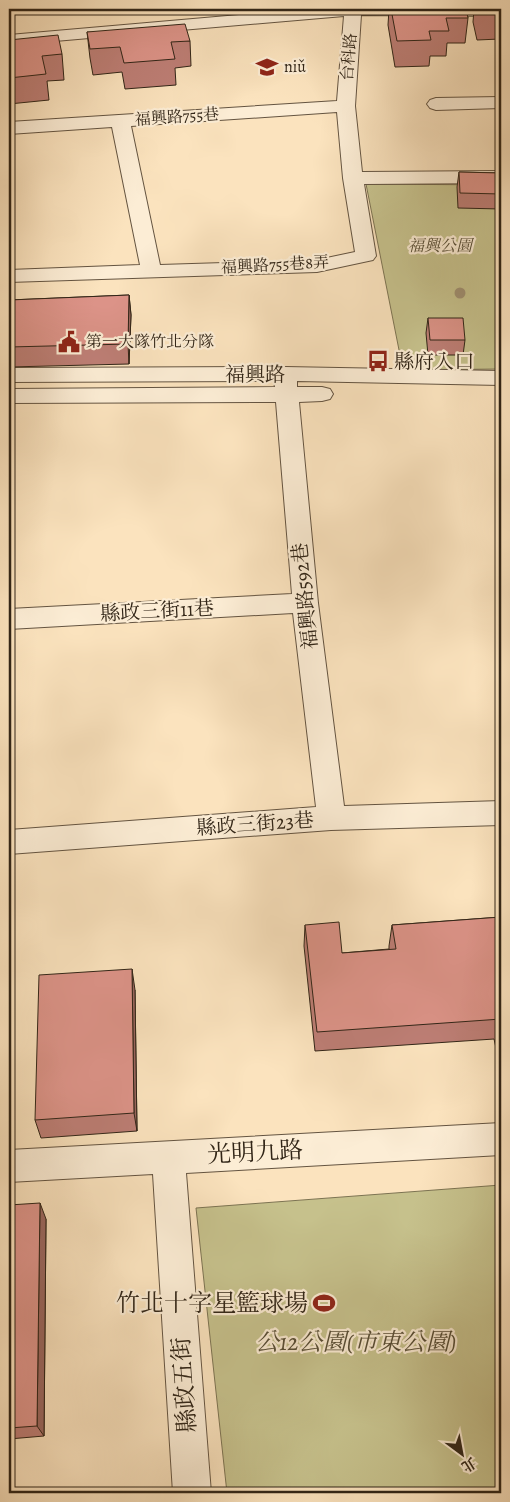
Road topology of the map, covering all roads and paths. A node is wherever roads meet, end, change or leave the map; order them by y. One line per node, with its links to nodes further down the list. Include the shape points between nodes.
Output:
1 (353, 10): 2 (street); 3 (street); 6 (street, 台科路)
2 (501, 11)
3 (9, 40)
4 (501, 103): 5 (street)
5 (436, 104)
6 (346, 106): 7 (street, 福興路755巷); 10 (street, 福興路755巷8弄)
7 (120, 120): 8 (street, 福興路755巷); 11 (street)
8 (9, 128)
9 (501, 177): 10 (street)
10 (353, 178): 11 (street, 福興路755巷8弄, via 366,256 317,266)
11 (151, 271): 12 (street, 福興路755巷8弄)
12 (9, 276)
13 (9, 375): 15 (street, 福興路)
14 (501, 378): 15 (street, 福興路)
15 (285, 384): 16 (street, 福興路); 17 (street, 福興路); 18 (street, 福興路592巷)
16 (9, 396)
17 (501, 396)
18 (305, 603): 19 (street, 縣政三街11巷); 21 (street, 福興路592巷)
19 (9, 619)
20 (501, 813): 21 (street, 縣政三街23巷)
21 (331, 818): 22 (street, 縣政三街23巷)
22 (9, 842)
23 (501, 1139): 24 (street, 光明九路)
24 (168, 1156): 25 (street, 光明九路); 26 (street, 縣政五街)
25 (9, 1166)
26 (192, 1493)

